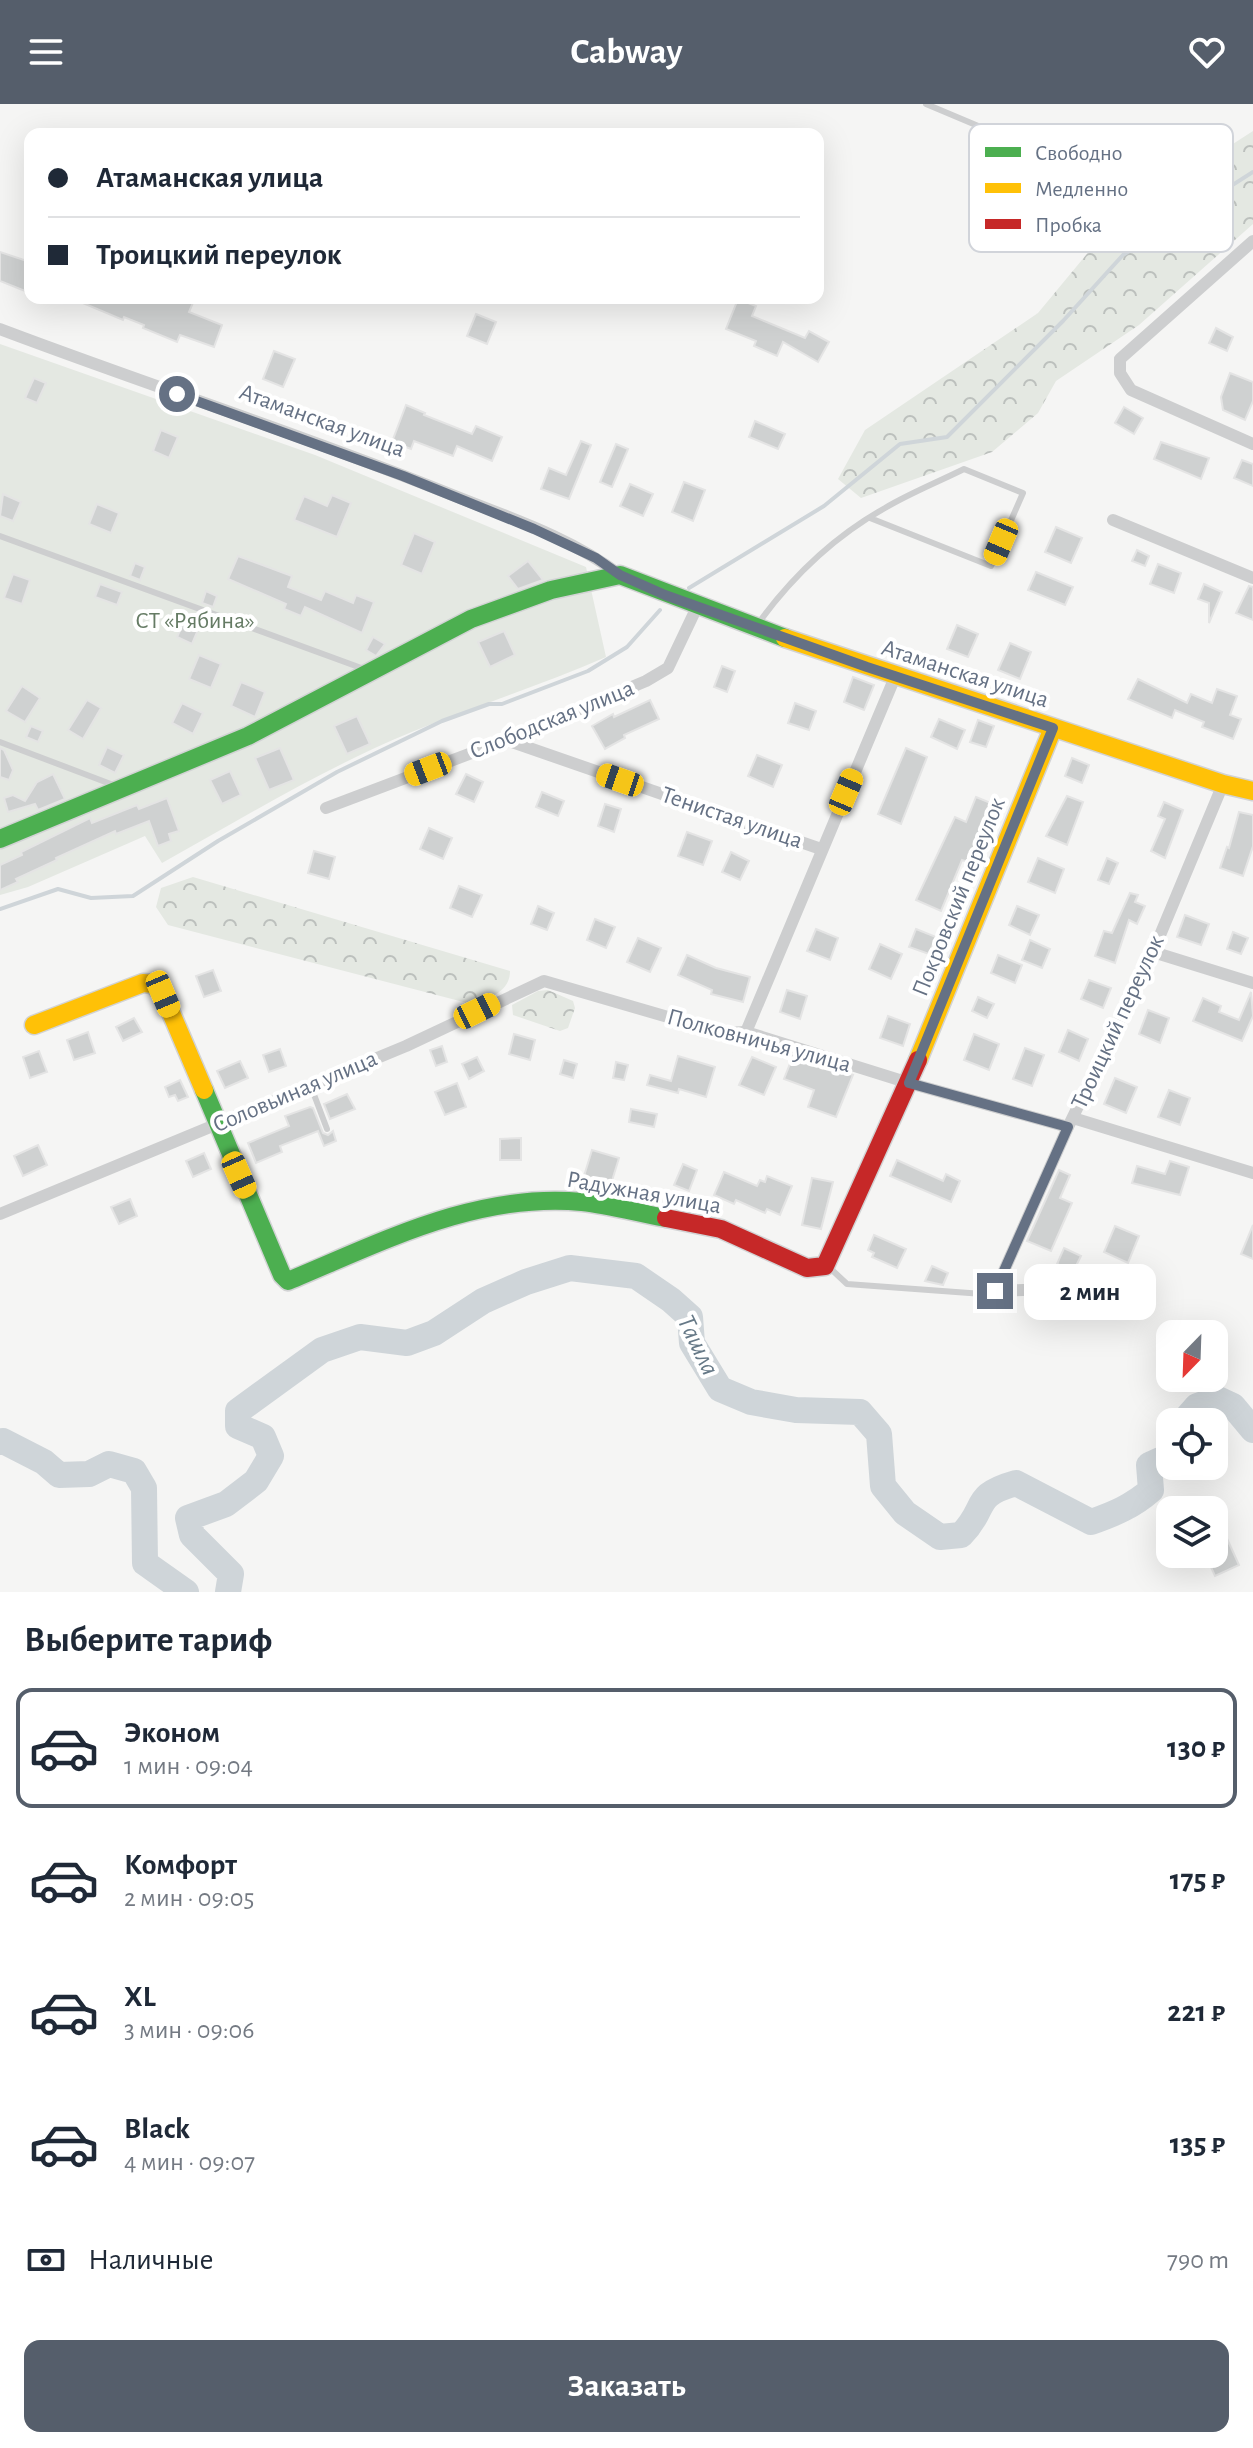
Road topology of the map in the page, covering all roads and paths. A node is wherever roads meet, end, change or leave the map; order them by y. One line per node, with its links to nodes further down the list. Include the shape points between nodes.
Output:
1 (926, 104): 2 (lane)
2 (974, 124)
3 (1253, 241): 5 (street, via 1120,359 1120,373 1131,390)
4 (0, 329): 9 (street, Атаманская улица, via 403,476 534,529)
5 (1253, 444)
6 (870, 518): 6 (lane, via 964,469 1023,493 991,566); 12 (lane, via 827,548)
7 (1113, 520): 10 (street)
8 (0, 536): 13 (lane)
9 (620, 575): 11 (street, Атаманская улица); 13 (street, via 551,590 471,619)
10 (1253, 578)
11 (697, 607): 12 (street, Атаманская улица); 16 (street, Слободская улица, via 668,668)
12 (755, 628): 14 (street, Атаманская улица)
13 (371, 672): 19 (street, via 248,736)
14 (895, 677): 15 (street, Атаманская улица); 23 (street)
15 (1053, 728): 18 (street, Атаманская улица); 29 (street, Покровский переулок)
16 (506, 740): 21 (street, Слободская улица); 23 (street, Тенистая улица)
17 (0, 742): 19 (lane)
18 (1223, 784): 20 (street, Атаманская улица); 24 (street, Троицкий переулок)
19 (123, 789): 22 (street)
20 (1253, 791)
21 (326, 808)
22 (0, 839)
23 (821, 849): 28 (street)
24 (1153, 952): 25 (street); 31 (street, Троицкий переулок)
25 (1253, 983)
26 (588, 994): 28 (street, Полковничья улица, via 723,1033); 30 (street, Соловьиная улица, via 544,981)
27 (34, 1025): 32 (street, via 143,983 153,984 163,994)
28 (746, 1032): 29 (street, Полковничья улица)
29 (909, 1083): 31 (street, Полковничья улица); 36 (street)
30 (310, 1084): 32 (street, Соловьиная улица); 33 (lane)
31 (1070, 1122): 34 (street, Полковничья улица); 38 (street, Троицкий переулок)
32 (218, 1124): 35 (street, Соловьиная улица); 36 (street, Радужная улица, via 288,1281 421,1226 492,1205 549,1201 583,1202 721,1229 807,1268 825,1266)
33 (327, 1129)
34 (1253, 1173)
35 (0, 1214)
36 (833, 1252): 38 (lane, via 831,1269 847,1284)
37 (1134, 1286): 38 (street)
38 (989, 1293)

